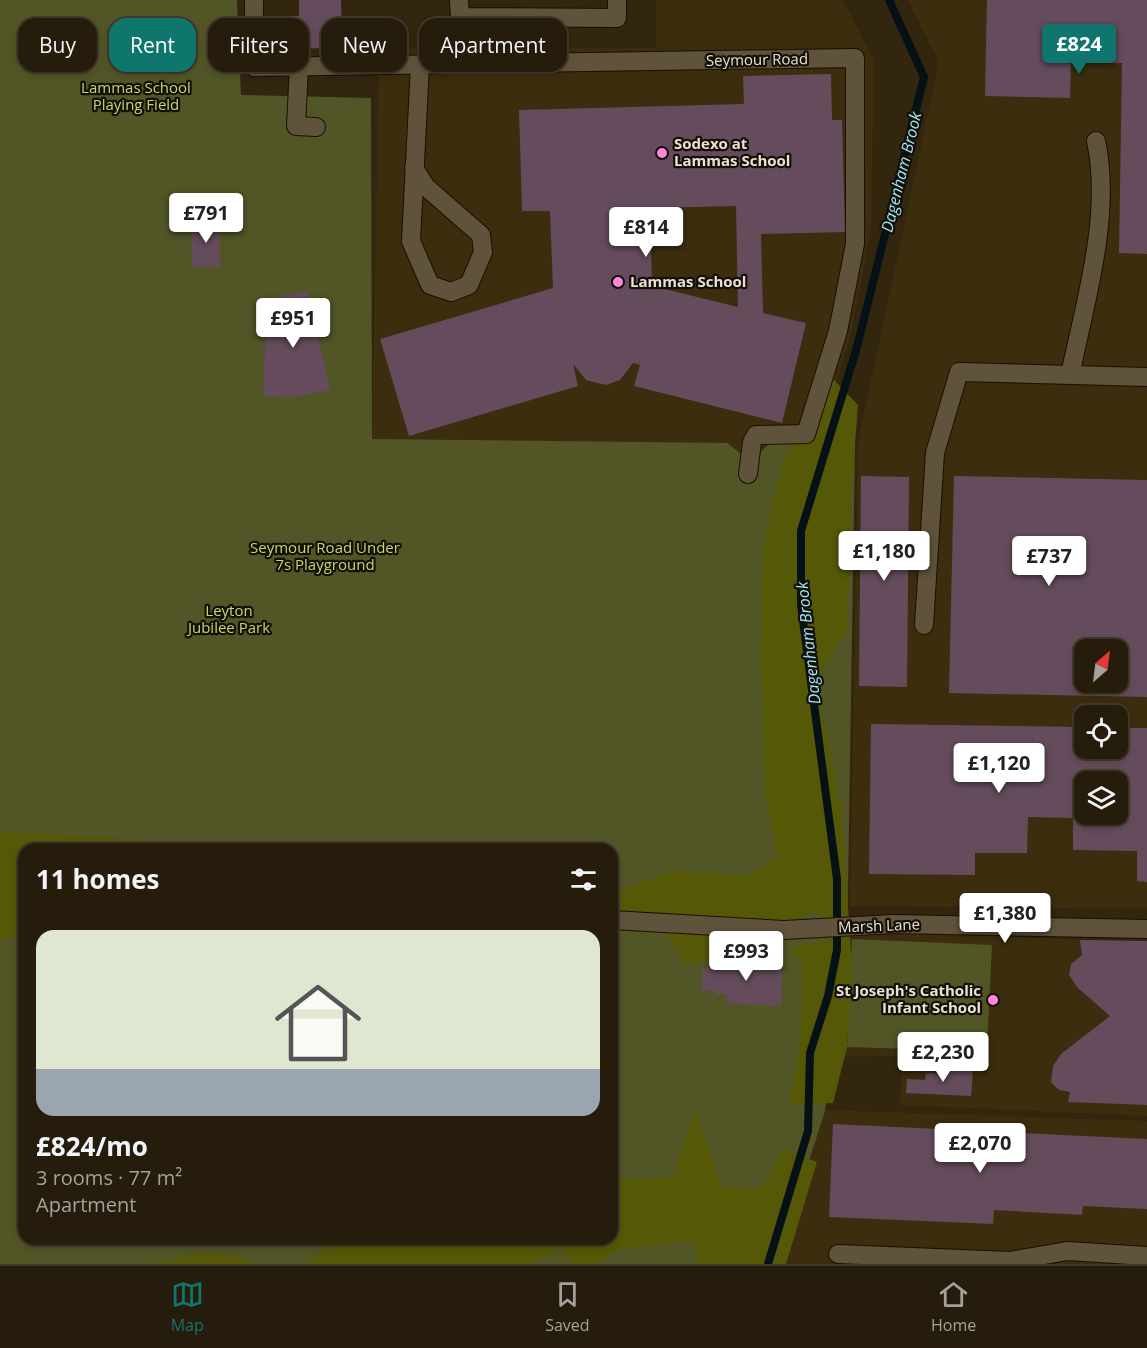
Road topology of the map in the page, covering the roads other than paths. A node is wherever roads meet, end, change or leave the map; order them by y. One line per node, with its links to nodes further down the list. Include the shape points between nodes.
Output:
1 (254, 0): 4 (street, Seymour Road)
2 (459, 0): 3 (street, via 460,17 617,18)
3 (616, 0)
4 (254, 18)
5 (567, 63): 15 (street, Seymour Road, via 855,58 855,244 838,331 806,434 756,435)
6 (419, 65): 7 (street, Seymour Road)
7 (309, 66)
8 (299, 72): 10 (street, via 296,126)
9 (420, 72): 12 (street)
10 (316, 127)
11 (1096, 141): 13 (street, via 1100,159 1100,214)
12 (414, 168): 12 (street, via 411,241 430,285 451,292 468,285 483,252 481,235 426,187)
13 (1070, 375): 14 (street); 16 (street, via 959,372 935,453)
14 (1147, 377)
15 (748, 474)
16 (924, 625)
17 (618, 920): 18 (street, Marsh Lane, via 784,930 864,925)
18 (1147, 929)
19 (838, 1254): 20 (street, via 1010,1261 1067,1251)
20 (1147, 1256)

